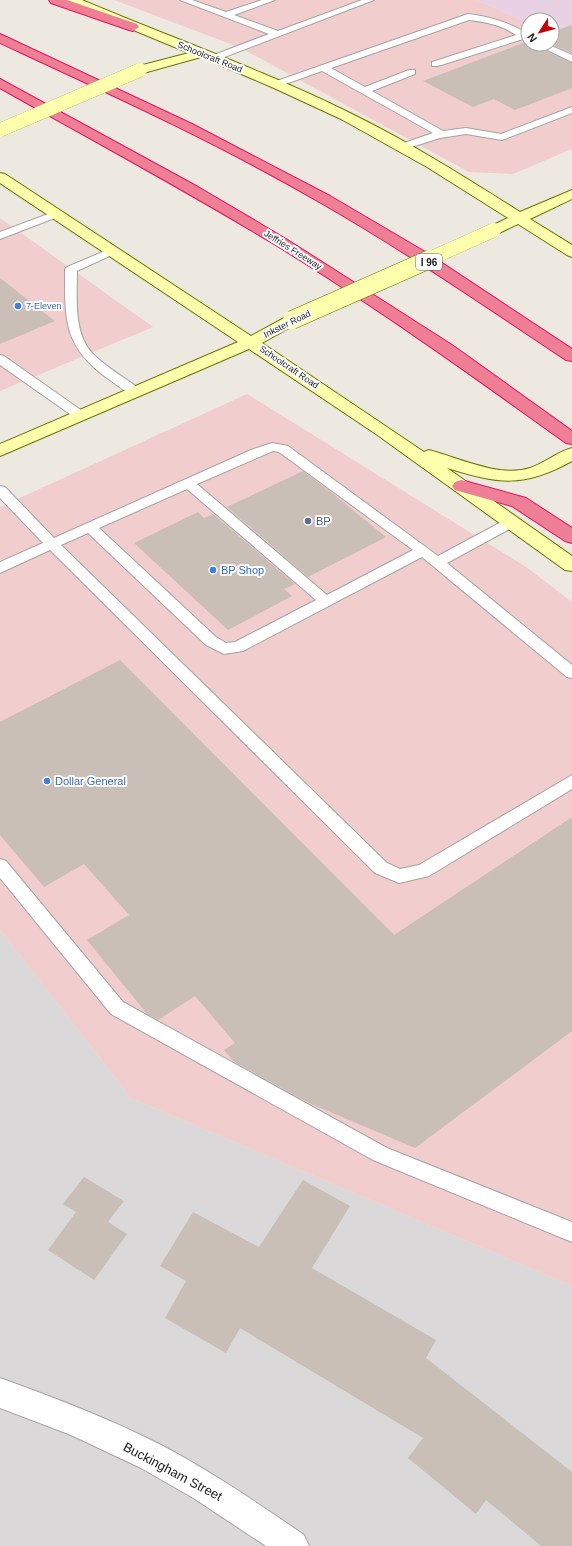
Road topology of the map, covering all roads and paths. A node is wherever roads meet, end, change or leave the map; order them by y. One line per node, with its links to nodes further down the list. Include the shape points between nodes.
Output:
1 (55, 0): 7 (highway)
2 (72, 0): 7 (main road, Schoolcraft Road)
3 (184, 0): 6 (lane)
4 (271, 0): 6 (lane)
5 (370, 0): 8 (lane)
6 (226, 15): 8 (lane)
7 (133, 27): 13 (main road, Schoolcraft Road)
8 (277, 34): 13 (lane)
9 (520, 34): 16 (lane, via 507,25 488,19 468,17)
10 (0, 38): 33 (highway, I 96, via 196,130 282,175 370,225)
11 (520, 38): 15 (lane)
12 (557, 52): 14 (lane)
13 (208, 56): 19 (main road, Schoolcraft Road); 22 (main road, bridge, via 140,70)
14 (572, 59)
15 (435, 64)
16 (323, 68): 19 (lane); 20 (lane)
17 (412, 72): 20 (lane)
18 (0, 83): 37 (highway, Jeffries Freeway, via 281,242 446,349)
19 (276, 84): 24 (main road, Schoolcraft Road)
20 (364, 91): 23 (lane)
21 (572, 110): 23 (lane, via 502,137 466,131)
22 (0, 130)
23 (441, 134): 24 (lane)
24 (402, 147): 28 (main road, Schoolcraft Road)
25 (2, 179): 27 (main road, Schoolcraft Road)
26 (572, 194): 28 (main road, Inkster Road)
27 (56, 214): 29 (lane); 30 (main road, Schoolcraft Road)
28 (519, 219): 31 (main road, Schoolcraft Road); 32 (main road, Inkster Road, bridge, via 292,320)
29 (0, 236)
30 (112, 251): 32 (main road, Schoolcraft Road); 35 (lane, via 71,269 72,327 86,353)
31 (572, 252)
32 (251, 342): 35 (main road, Inkster Road); 39 (main road, Schoolcraft Road)
33 (572, 356)
34 (0, 359): 36 (lane)
35 (136, 392): 36 (main road, Inkster Road)
36 (81, 416): 38 (main road, Inkster Road)
37 (572, 438)
38 (0, 451)
39 (412, 451): 40 (main road, via 483,472 506,475 531,474); 42 (main road, Schoolcraft Road)
40 (572, 454)
41 (188, 484): 45 (lane); 48 (lane, via 272,447 283,449); 52 (lane)
42 (461, 486): 44 (main road, Schoolcraft Road); 46 (highway, via 519,502)
43 (0, 490): 47 (lane)
44 (512, 522): 49 (lane); 50 (main road, Schoolcraft Road)
45 (90, 526): 47 (lane); 52 (lane, via 211,641 224,649 238,647)
46 (572, 537)
47 (52, 544): 51 (lane); 54 (lane, via 381,868 399,876 423,871)
48 (423, 551): 49 (lane); 52 (lane)
49 (436, 563): 53 (lane)
50 (572, 565)
51 (0, 568)
52 (327, 602)
53 (572, 673)
54 (572, 781)
55 (0, 866): 56 (lane, via 117,1008 380,1154)
56 (572, 1232)
57 (0, 1392): 58 (street, Buckingham Street, via 50,1411 151,1456 225,1499)
58 (293, 1546)

